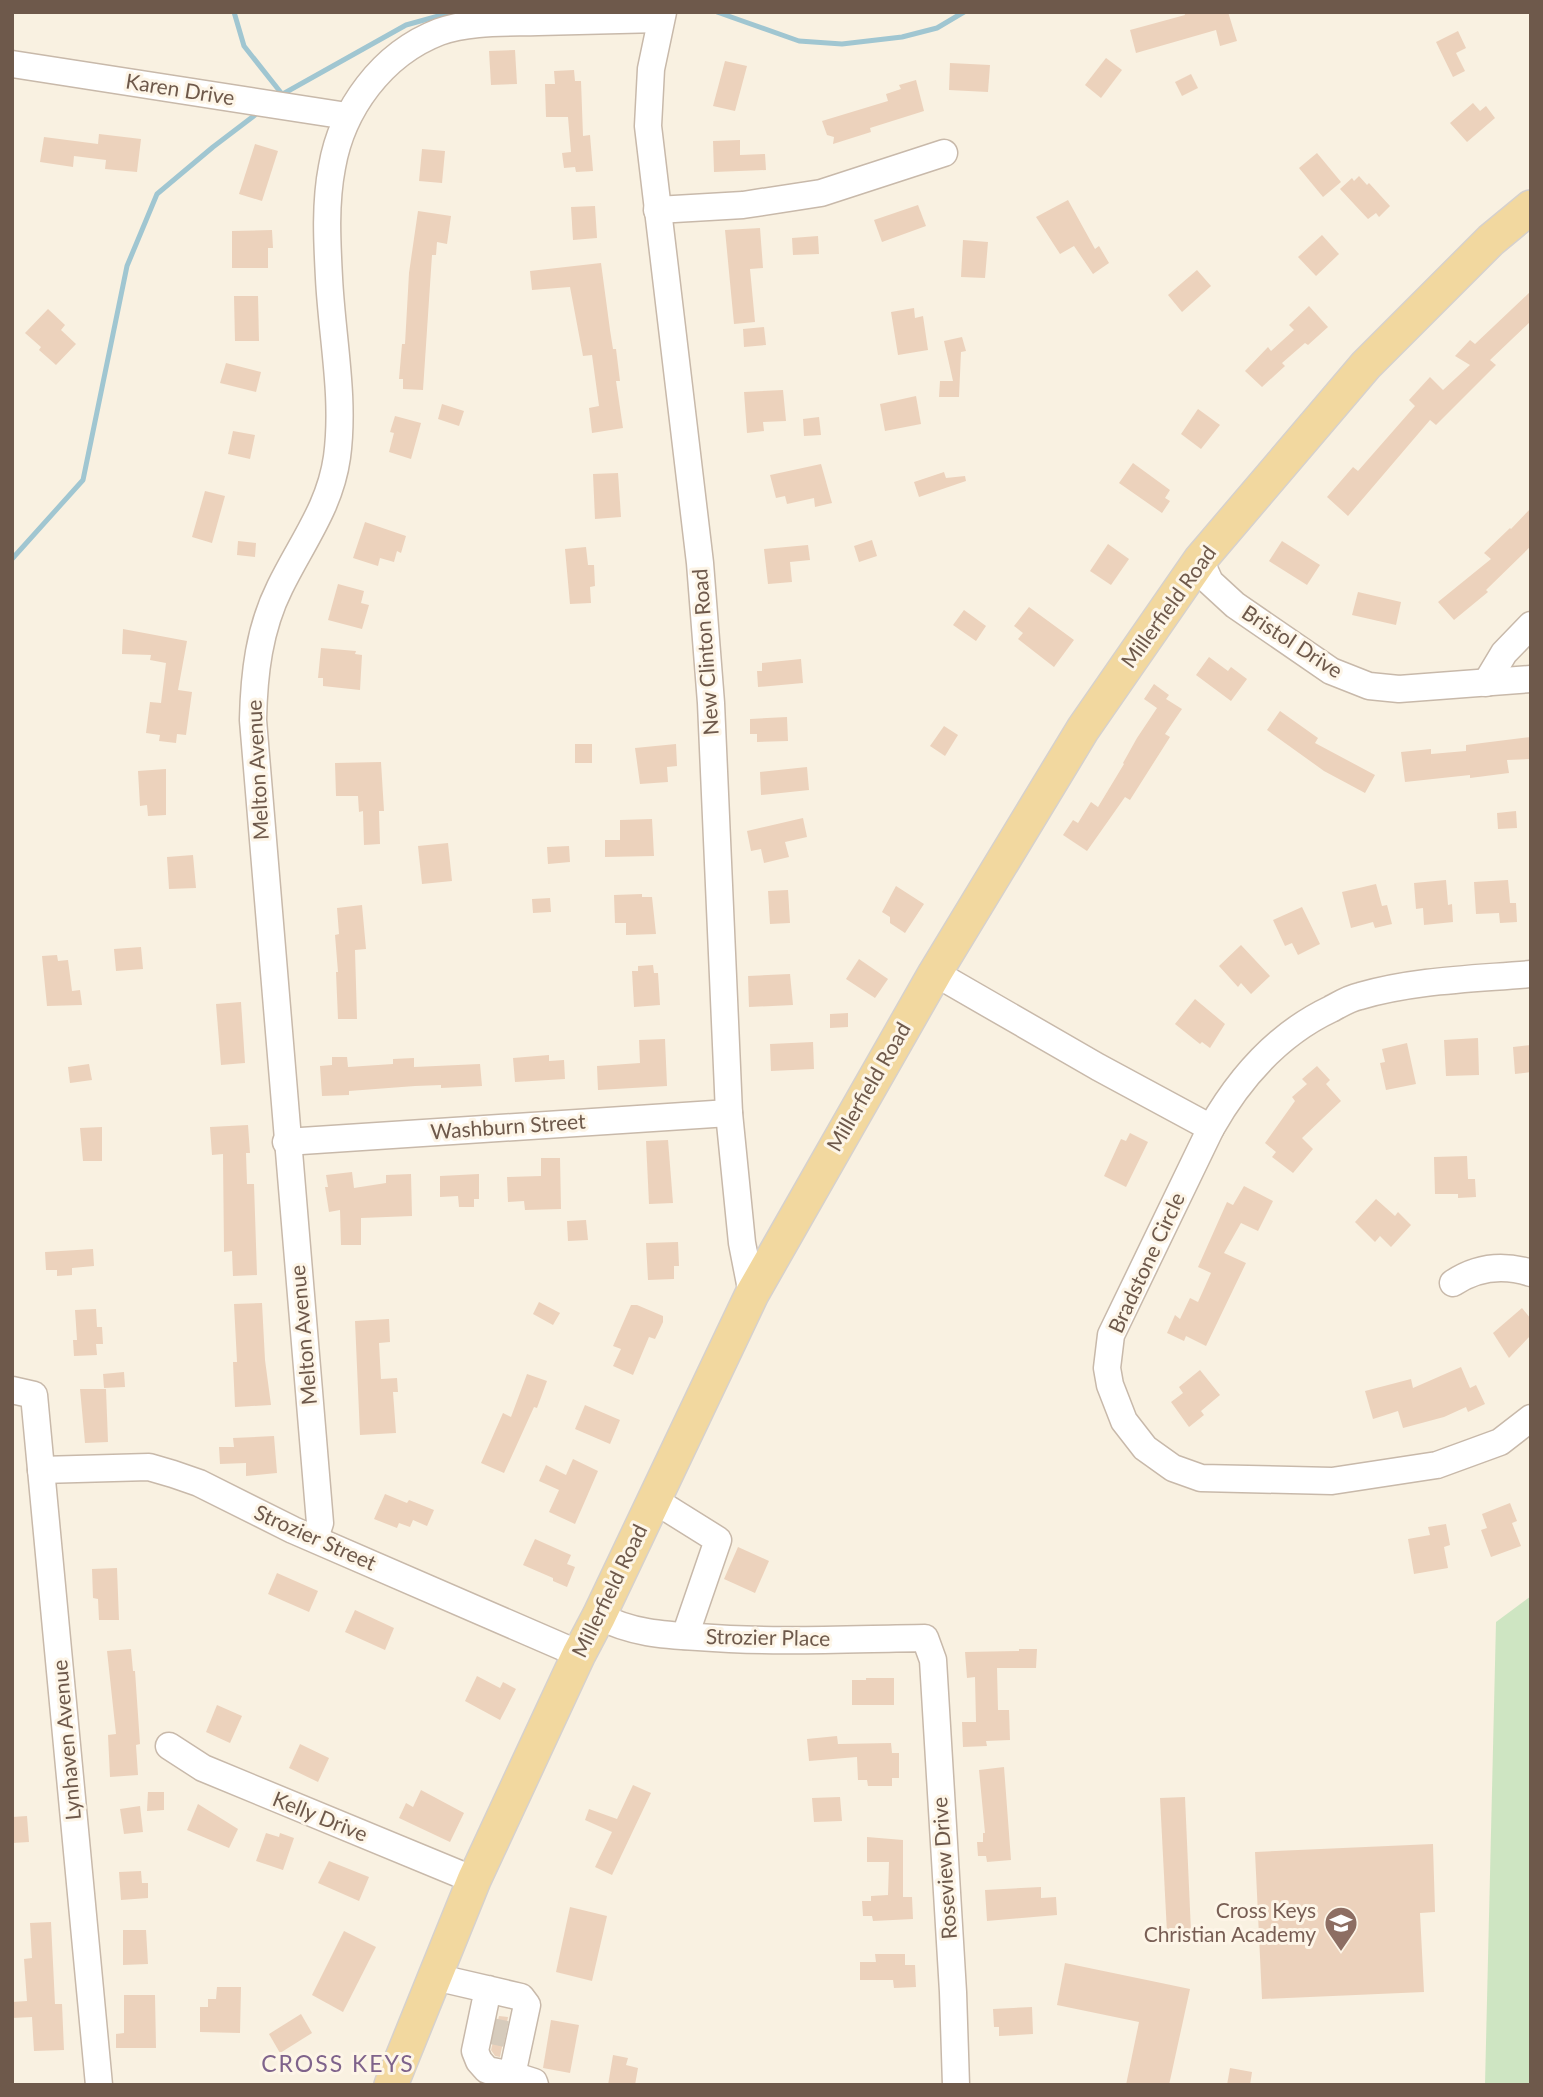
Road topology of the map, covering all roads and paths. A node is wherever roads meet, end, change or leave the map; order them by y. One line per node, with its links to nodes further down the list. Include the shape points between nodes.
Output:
1 (661, 16): 3 (street, Melton Avenue, via 484,23 440,32 384,66); 6 (street, New Clinton Road, via 648,97)
2 (12, 64): 3 (street, Karen Drive)
3 (347, 116): 15 (street, Melton Avenue, via 332,166 327,214 341,413 336,459 328,498 266,622 254,682 256,771)
4 (944, 153): 6 (street, via 821,193 743,205)
5 (1531, 207): 7 (main road, Millerfield Road, via 1491,240 1366,365)
6 (657, 209): 13 (street, New Clinton Road, via 700,563 711,703)
7 (1200, 560): 10 (street, Bristol Drive, via 1210,582 1235,605 1331,671 1369,686 1399,689); 11 (main road, Millerfield Road, via 1083,729)
8 (1531, 625): 10 (street, via 1504,653)
9 (1531, 679): 10 (street, Bristol Drive)
10 (1486, 683)
11 (935, 973): 14 (street); 18 (main road, Millerfield Road)
12 (1531, 974): 14 (street, Bradstone Circle, via 1402,986 1357,996 1309,1019 1247,1074)
13 (729, 1113): 15 (street, Washburn Street); 18 (street, New Clinton Road)
14 (1211, 1128): 20 (street, Bradstone Circle, via 1109,1342 1110,1385 1124,1422 1145,1448 1172,1468 1200,1478 1332,1481 1437,1465 1500,1442)
15 (286, 1142): 23 (street, Melton Avenue, via 320,1523)
16 (1531, 1273): 17 (street, via 1492,1268 1467,1273)
17 (1453, 1283)
18 (752, 1294): 22 (main road, Millerfield Road)
19 (23, 1393): 21 (street, Lynhaven Avenue)
20 (1531, 1418)
21 (41, 1470): 23 (street, Strozier Street, via 149,1467 199,1483); 34 (street, Lynhaven Avenue)
22 (654, 1500): 24 (main road, Millerfield Road); 25 (street, via 718,1540)
23 (315, 1538): 27 (street, Strozier Street)
24 (599, 1616): 25 (street, Strozier Place, via 619,1627); 27 (main road, Millerfield Road)
25 (685, 1636): 26 (street, Strozier Place, via 744,1641 925,1637)
26 (930, 1652): 36 (street, Roseview Drive)
27 (579, 1654): 29 (main road, Millerfield Road)
28 (169, 1746): 29 (street, Kelly Drive, via 203,1768)
29 (474, 1880): 30 (main road, Millerfield Road)
30 (435, 1977): 31 (street); 35 (main road, Millerfield Road)
31 (488, 1989): 32 (street); 32 (street, via 521,1997 527,2005)
32 (498, 2032): 33 (street); 33 (street, via 475,2051 479,2061 487,2070)
33 (524, 2080)
34 (99, 2085)
35 (391, 2085)
36 (956, 2085)

